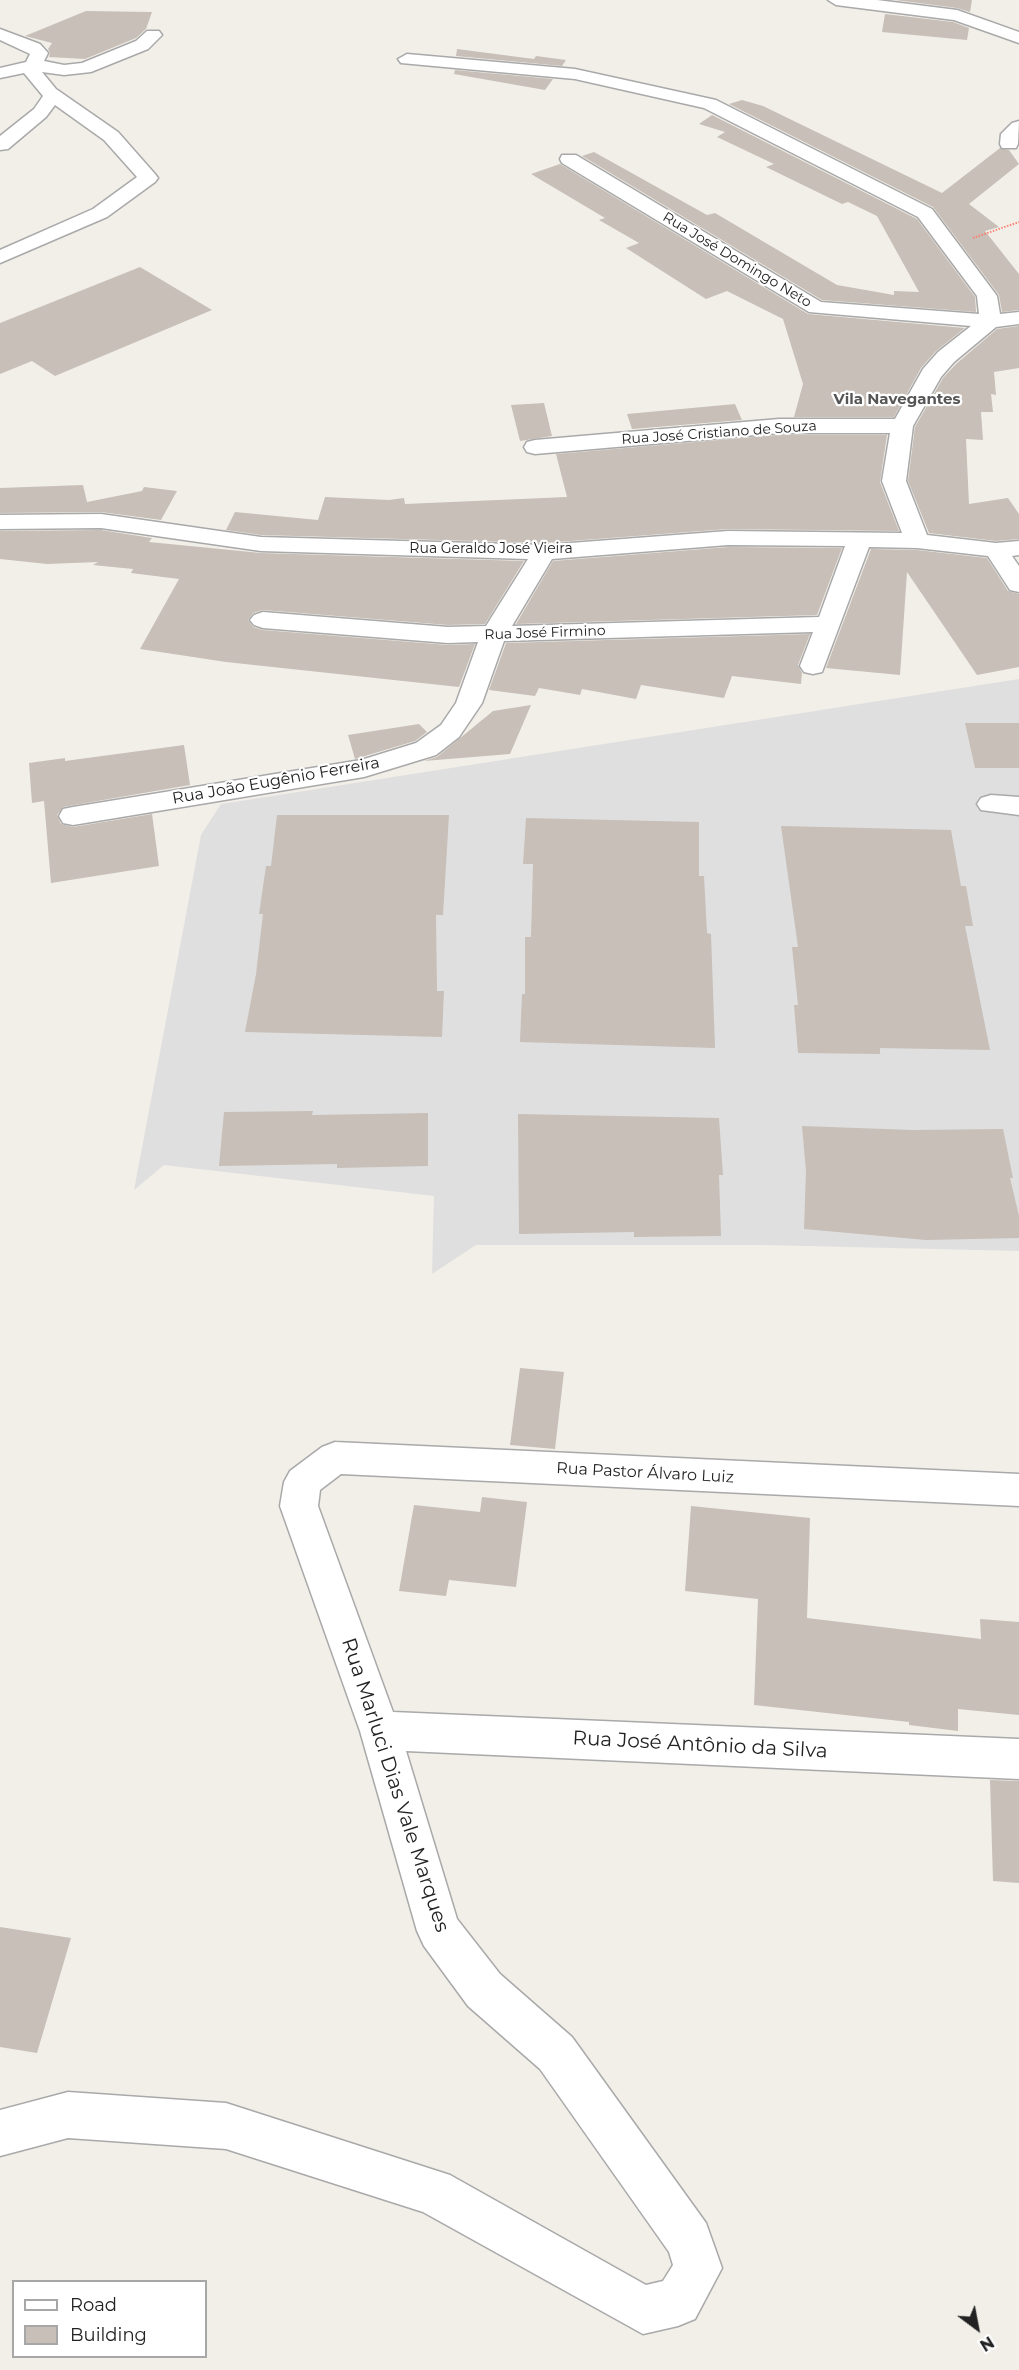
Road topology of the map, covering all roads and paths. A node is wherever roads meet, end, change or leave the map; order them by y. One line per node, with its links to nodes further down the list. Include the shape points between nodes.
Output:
1 (836, 0): 4 (street, via 957,15)
2 (0, 34): 6 (street, via 34,48 39,53)
3 (153, 35): 6 (street, via 142,45 85,68 64,70)
4 (1019, 38)
5 (407, 59): 14 (street, via 575,74 710,104 925,213)
6 (32, 65): 7 (street); 8 (street, via 31,70)
7 (0, 74)
8 (53, 96): 11 (street, via 40,113); 15 (street, via 111,136 148,178 100,213)
9 (1019, 127): 10 (street, via 1010,134)
10 (1009, 144)
11 (1, 145)
12 (569, 159): 17 (street, Rua José Domingo Neto, via 816,308)
13 (1019, 222): 14 (path)
14 (949, 244): 17 (street, via 987,296)
15 (0, 256)
16 (1019, 318): 17 (street, Rua José Domingo Neto)
17 (990, 321): 18 (street, via 931,374)
18 (902, 426): 19 (street, Rua José Cristiano de Souza, via 779,426); 22 (street, via 894,481)
19 (535, 447)
20 (0, 522): 24 (street, Rua Geraldo José Vieira, via 101,521 261,544)
21 (860, 539): 22 (street, Rua Geraldo José Vieira); 24 (street, Rua Geraldo José Vieira, via 728,538); 27 (street)
22 (917, 541): 23 (street, Rua Geraldo José Vieira)
23 (1008, 549): 25 (street)
24 (544, 552): 28 (street, Rua João Eugênio Ferreira)
25 (1019, 585)
26 (263, 620): 28 (street, Rua José Firmino, via 448,635)
27 (827, 624): 28 (street, Rua José Firmino); 29 (street)
28 (494, 634): 32 (street, Rua João Eugênio Ferreira, via 470,703 450,731 426,749 364,768)
29 (813, 666)
30 (991, 804): 31 (street)
31 (1019, 806)
32 (73, 816)
33 (1019, 1490): 34 (street, Rua Pastor Álvaro Luiz, via 336,1458 303,1482)
34 (299, 1506): 35 (street, Rua Marluci Dias Vale Marques)
35 (380, 1731): 36 (street, Rua José Antônio da Silva); 37 (street, Rua Marluci Dias Vale Marques, via 439,1930 484,1990 556,2053 689,2241 698,2268 678,2302 643,2310 433,2192 226,2126 68,2115)
36 (1019, 1759)
37 (0, 2133)

